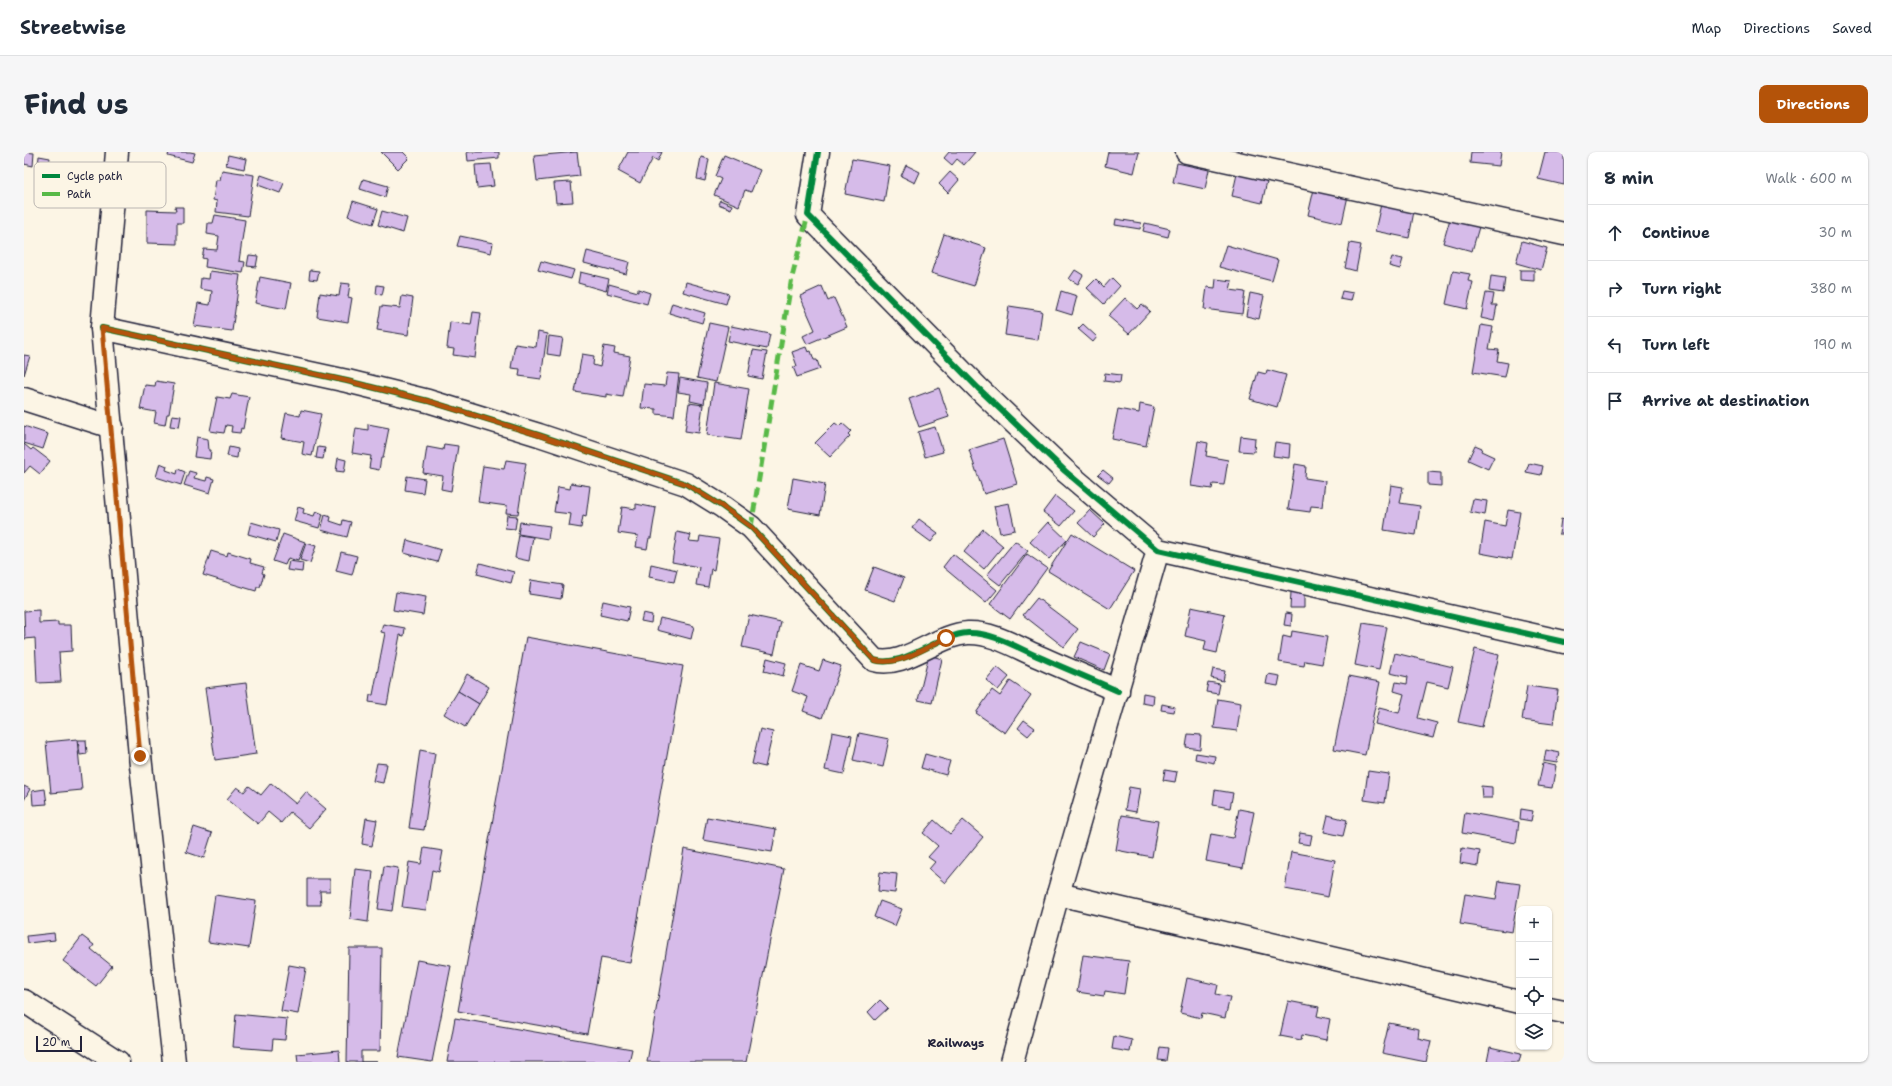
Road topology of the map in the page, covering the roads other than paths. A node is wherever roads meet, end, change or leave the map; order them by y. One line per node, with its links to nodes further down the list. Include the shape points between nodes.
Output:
1 (117, 152): 4 (street)
2 (818, 152): 10 (street, via 808,215 978,388 1054,461)
3 (1187, 152): 6 (street)
4 (116, 162)
5 (112, 208): 7 (street)
6 (1564, 234)
7 (102, 328): 9 (street); 12 (street, via 428,401 686,484 751,527 874,660 882,663 894,662 946,638 969,633 996,638)
8 (24, 398): 9 (street)
9 (112, 427): 19 (street, via 140,756)
10 (1158, 550): 11 (street); 12 (street)
11 (1564, 642)
12 (1118, 691): 13 (street)
13 (1058, 894): 15 (street); 20 (street)
14 (24, 1001): 18 (street)
15 (1516, 1001)
16 (1552, 1010): 17 (street)
17 (1564, 1012)
18 (118, 1062)
19 (174, 1062)
20 (1012, 1062)

